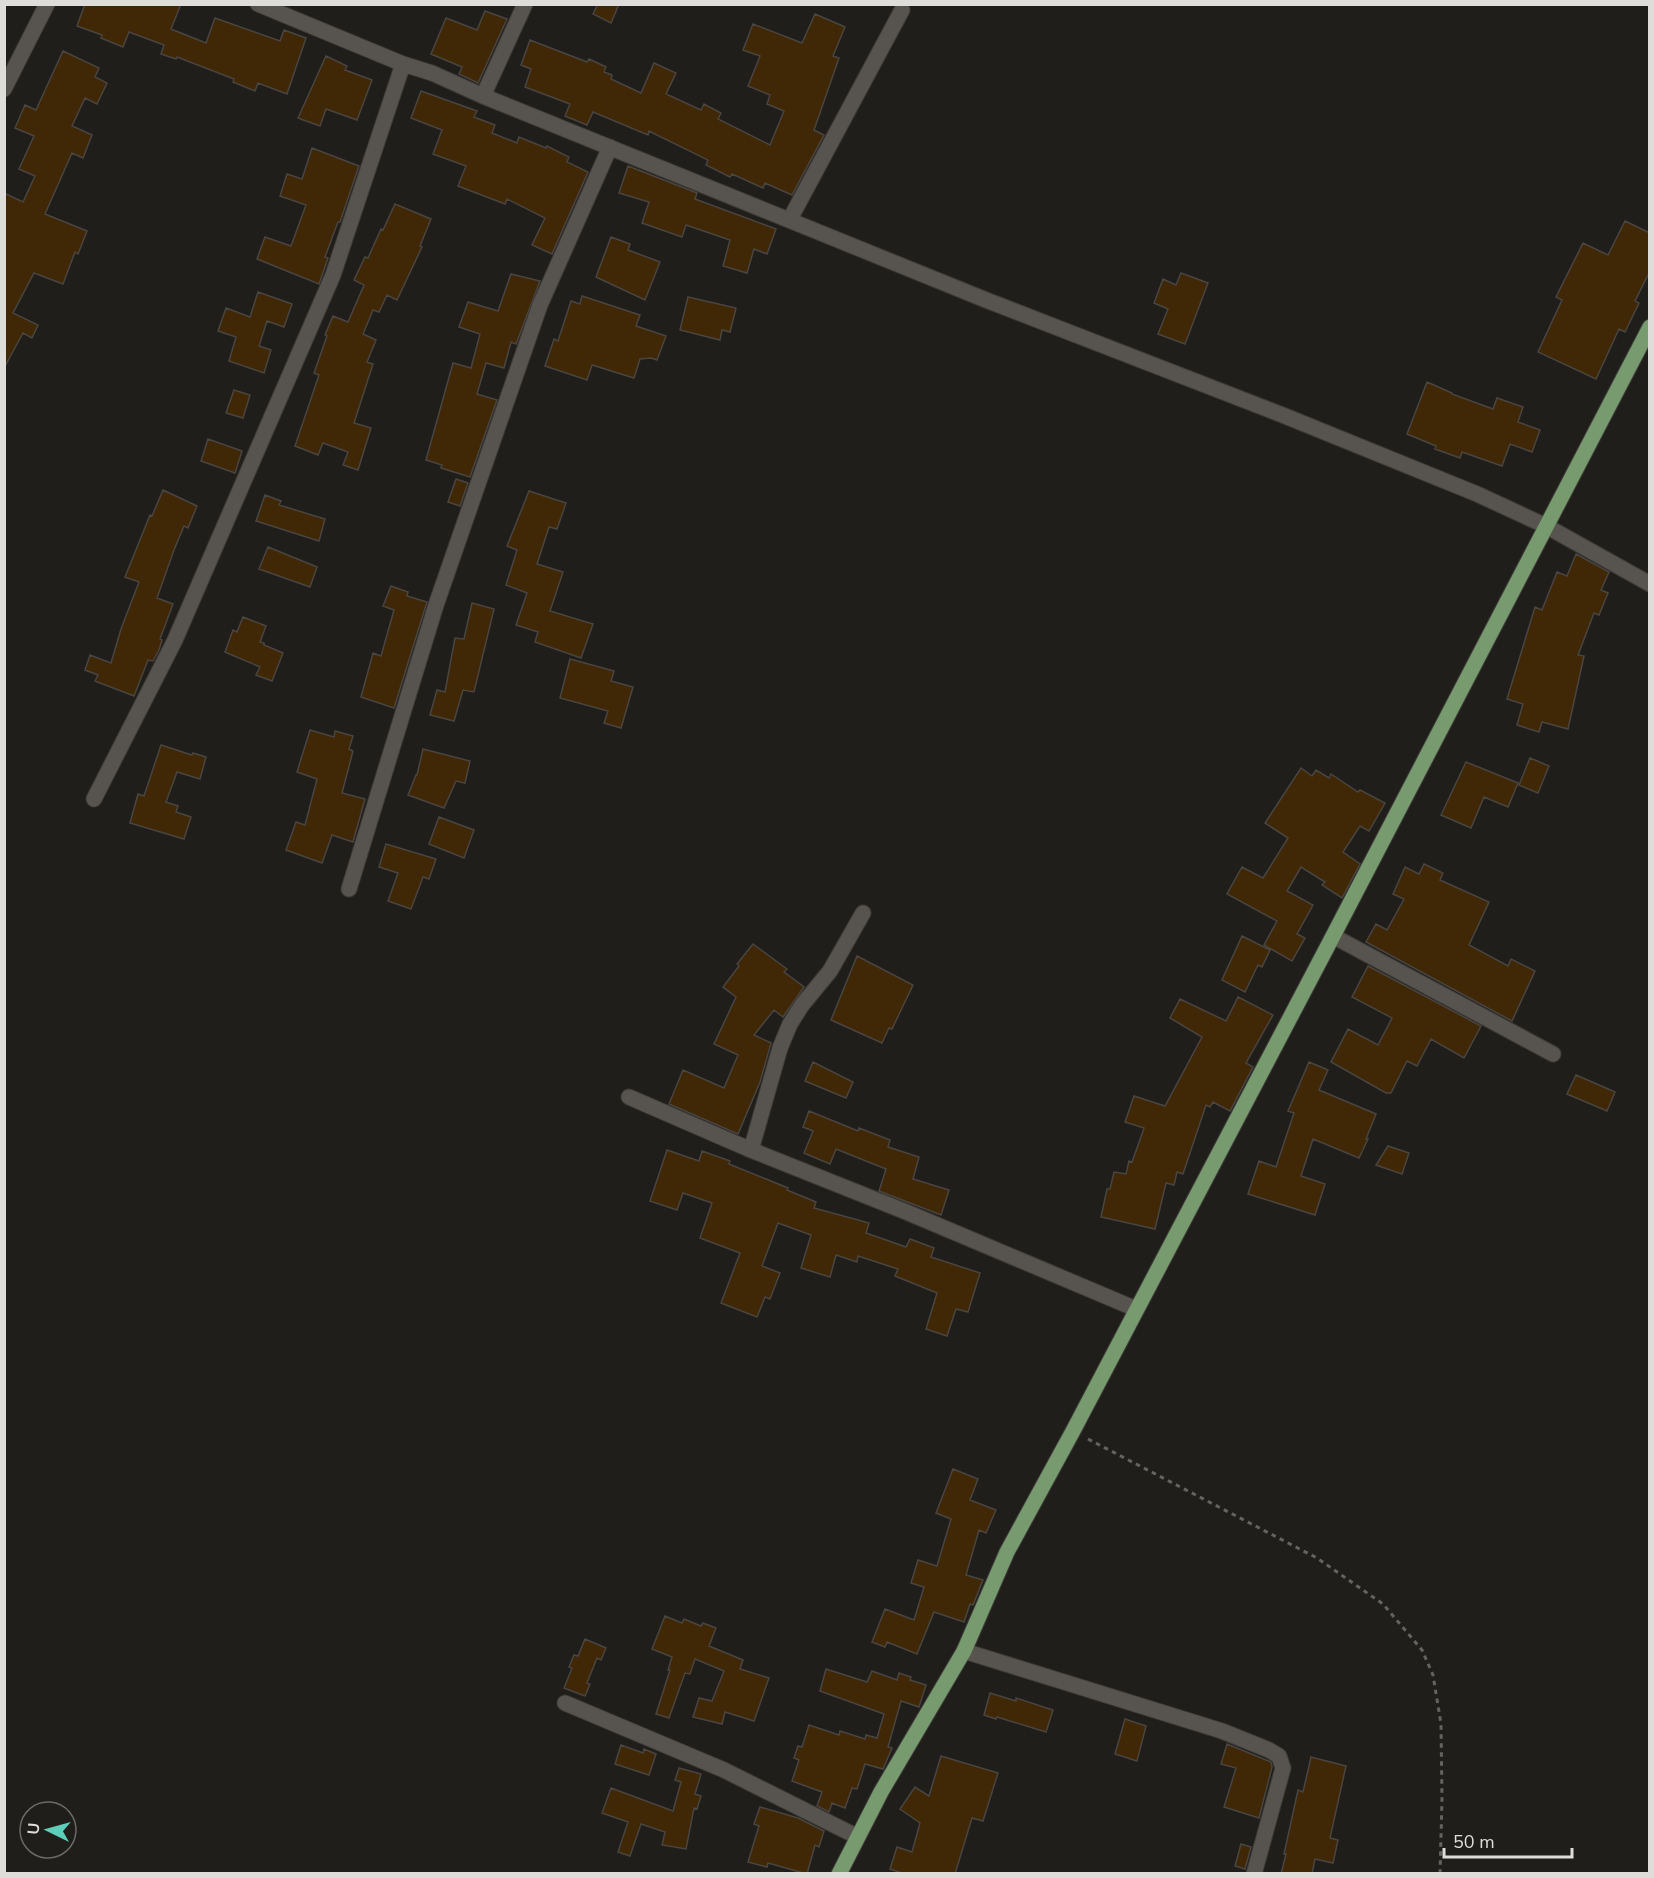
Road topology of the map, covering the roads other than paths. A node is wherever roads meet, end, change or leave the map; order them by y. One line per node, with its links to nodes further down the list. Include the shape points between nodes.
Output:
1 (47, 4): 6 (street)
2 (258, 4): 5 (street)
3 (525, 4): 7 (street)
4 (902, 10): 9 (street)
5 (403, 64): 7 (street); 13 (street, via 333,275 175,640)
6 (4, 89)
7 (483, 96): 8 (street)
8 (610, 147): 9 (street); 14 (street, via 540,305 436,605)
9 (790, 219): 11 (street, via 1285,416)
10 (1650, 327): 11 (main road)
11 (1546, 525): 12 (street); 16 (main road)
12 (1650, 584)
13 (94, 799)
14 (349, 889)
15 (863, 913): 19 (street, via 830,971 790,1024)
16 (1333, 936): 17 (street); 20 (main road)
17 (1553, 1054)
18 (629, 1097): 19 (street)
19 (751, 1150): 20 (street)
20 (1136, 1309): 21 (main road, via 1007,1552)
21 (964, 1652): 23 (main road); 25 (street, via 1222,1731 1279,1756 1283,1768)
22 (565, 1703): 23 (street, via 724,1770)
23 (856, 1836): 24 (main road)
24 (839, 1874)
25 (1254, 1874)

